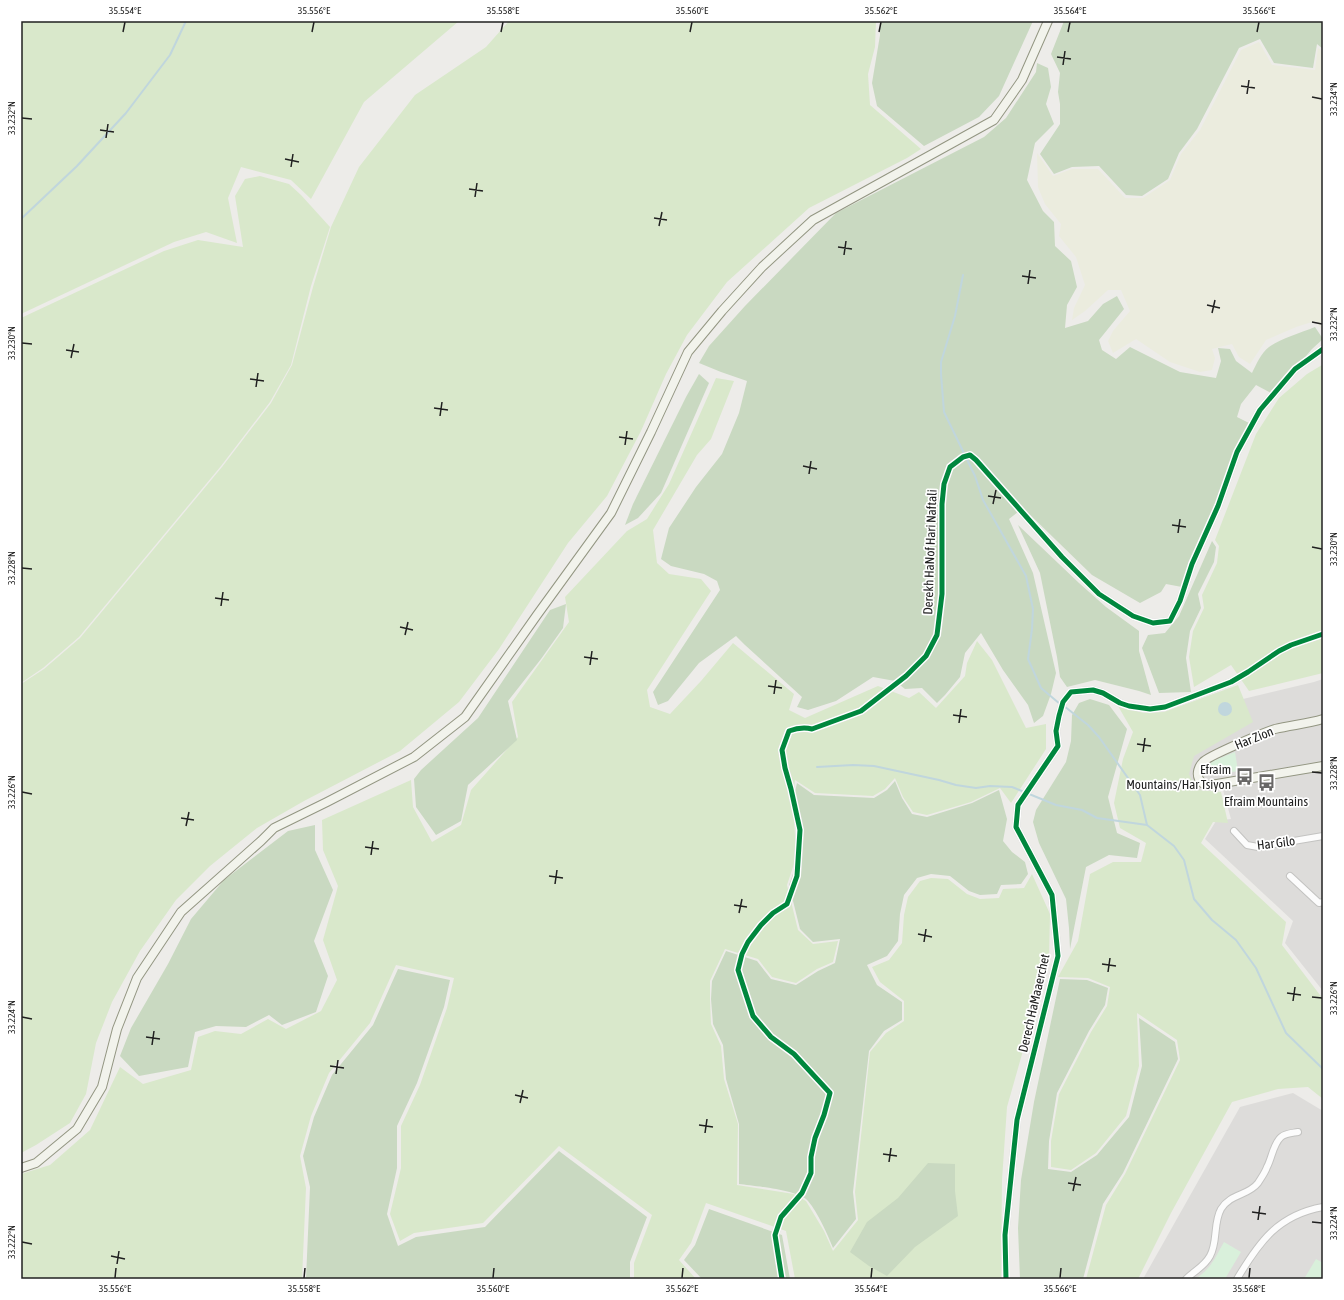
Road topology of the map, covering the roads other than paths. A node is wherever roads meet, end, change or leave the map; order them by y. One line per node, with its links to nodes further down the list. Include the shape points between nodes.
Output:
1 (1048, 21): 11 (main road, via 1022,80 994,120 813,220 762,267 722,311 688,352 611,513 465,717 414,757 274,828 181,912 137,978 117,1029 102,1087 77,1130 36,1163)
2 (1323, 349): 13 (street, Derekh HaNof Hari Naftali, via 1295,369 1260,410 1237,452 1218,506 1170,620 1153,623 1133,616 1099,594 1062,557 976,460 970,455 963,457 950,467 944,484 942,594 937,635 926,656 906,676 861,711 812,729 789,731 782,750 800,830 797,876 787,904 765,921 748,942 738,970 753,1016 771,1036 794,1054 830,1093 815,1138 811,1173 802,1193 781,1217 775,1234)
3 (1323, 634): 14 (street, Derech HaMaaerchet, via 1279,651 1231,682 1165,707 1150,709 1129,706 1093,690 1071,692 1063,702 1056,731 1058,746 1018,805 1016,827 1052,895 1058,956 1017,1120 1005,1236)
4 (1323, 719): 5 (main road, Har Zion, via 1275,729 1206,759 1199,766 1198,776 1206,786)
5 (1323, 766)
6 (1234, 831): 7 (street, Har Gilo, via 1247,844 1258,847)
7 (1323, 836)
8 (1290, 876): 9 (street)
9 (1321, 903)
10 (1298, 1132): 15 (street, via 1285,1135 1276,1143 1268,1167 1253,1189 1236,1195 1223,1207 1219,1214 1210,1256 1199,1270)
11 (21, 1168)
12 (1323, 1207): 16 (street, via 1307,1211 1276,1228 1262,1241)
13 (782, 1279)
14 (1006, 1279)
15 (1186, 1279)
16 (1238, 1279)

